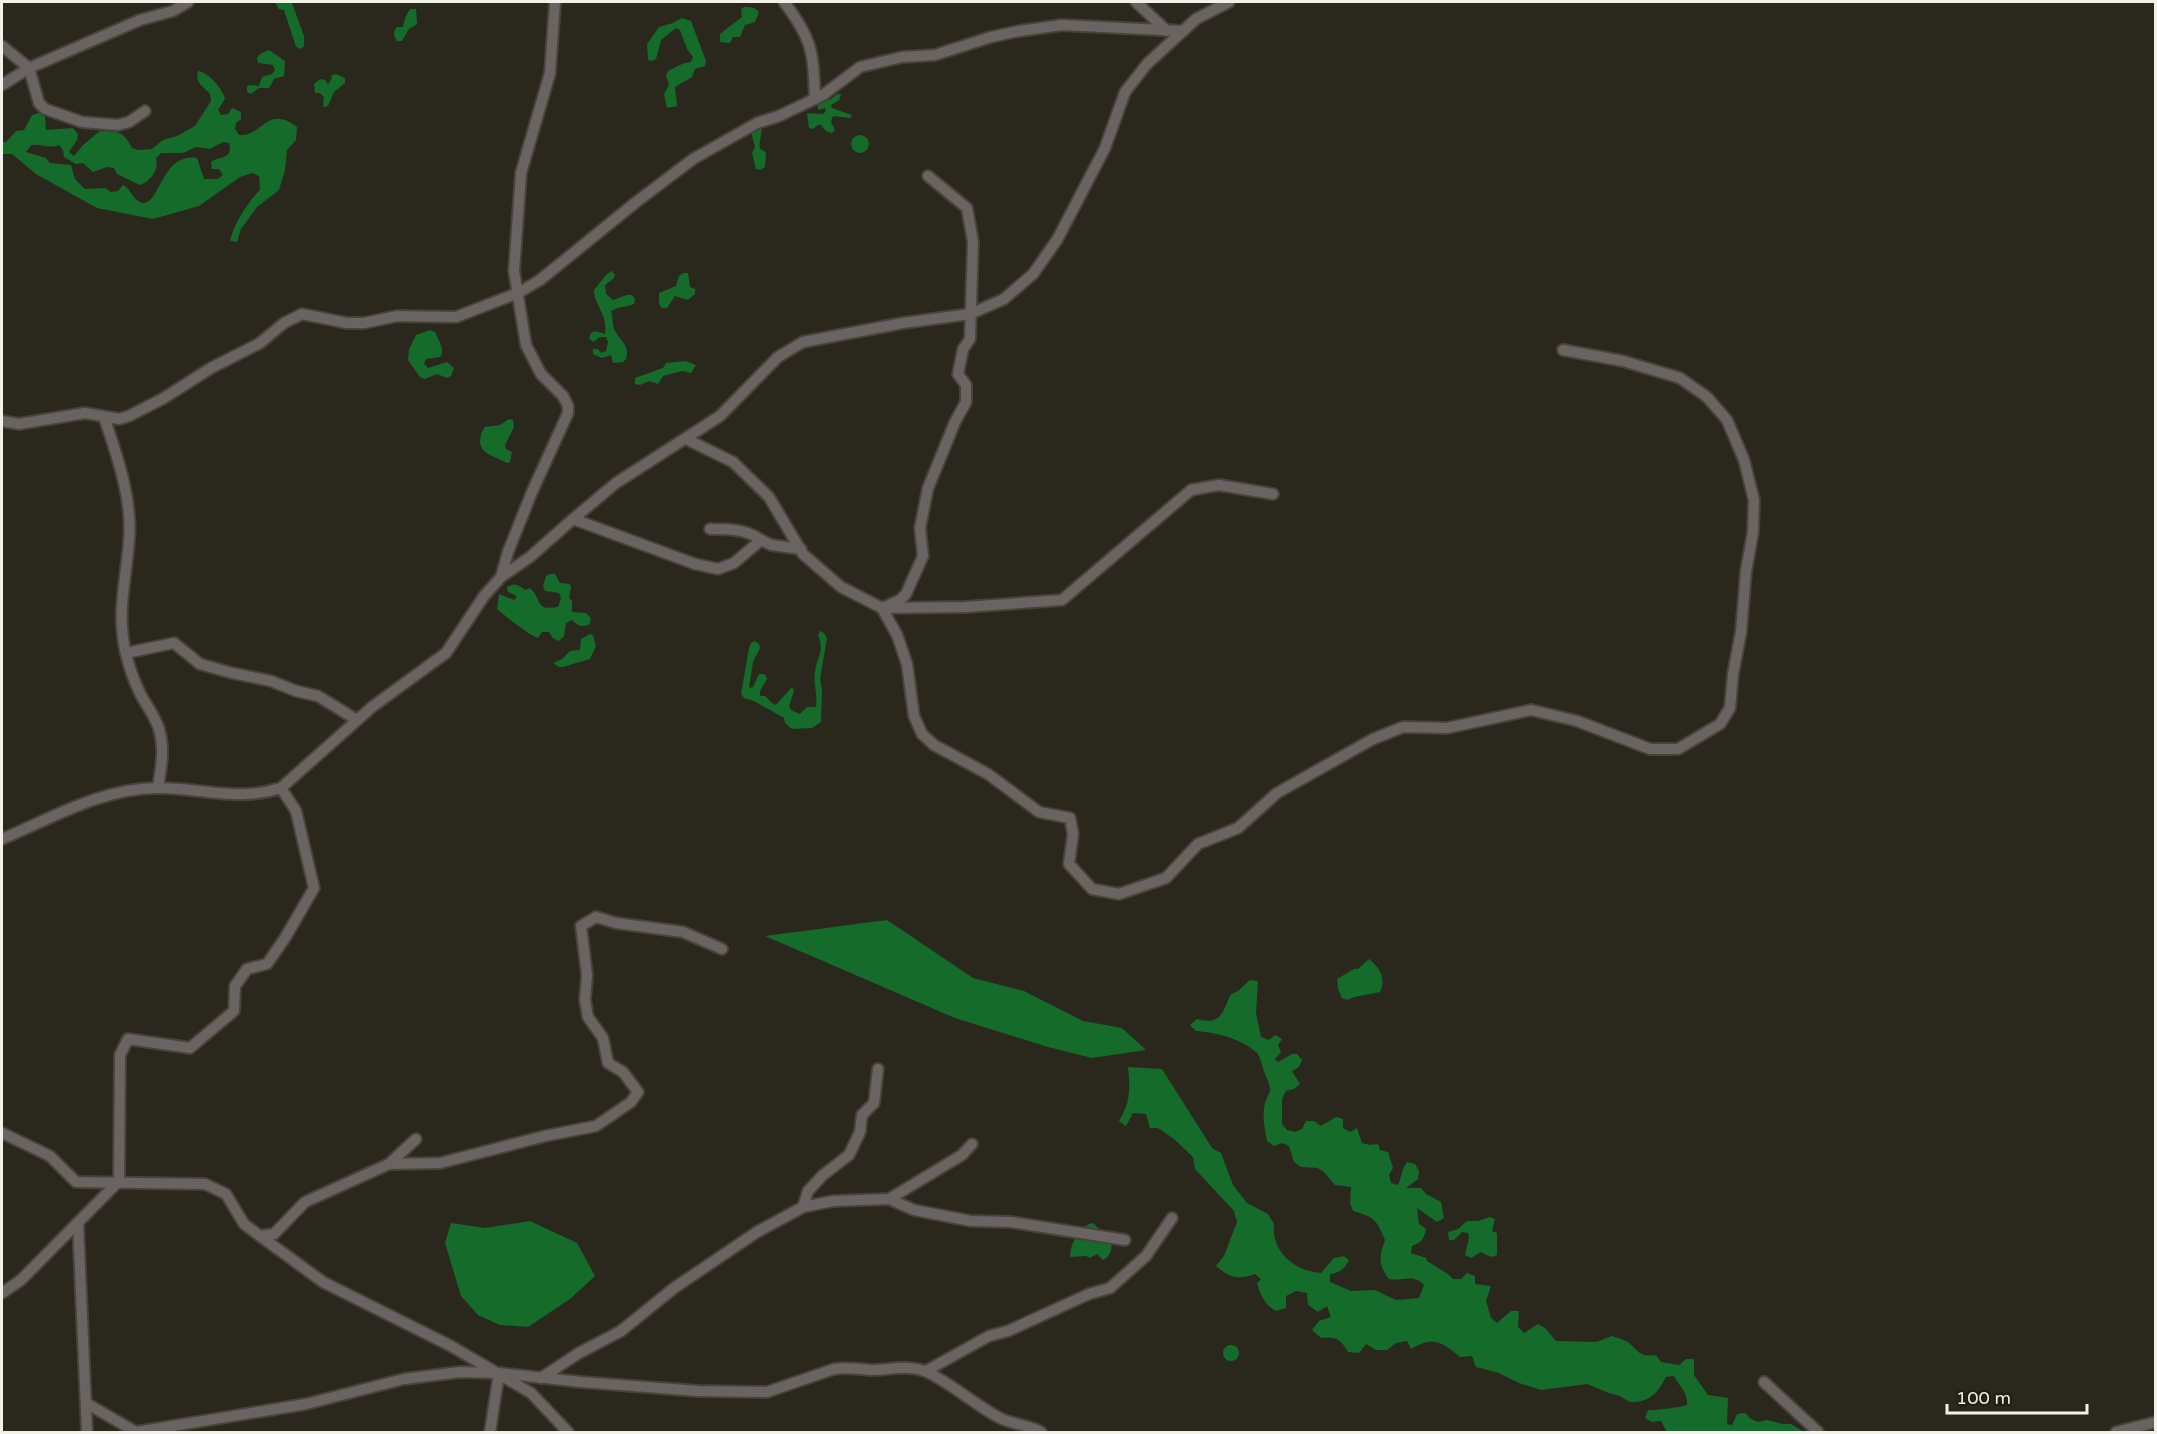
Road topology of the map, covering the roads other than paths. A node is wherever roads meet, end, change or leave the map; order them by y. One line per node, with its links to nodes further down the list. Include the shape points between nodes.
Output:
1 (188, 2): 9 (street)
2 (555, 2): 14 (street, via 550,73 521,173 514,255)
3 (784, 2): 11 (street, via 807,35)
4 (1136, 2): 6 (street)
5 (1229, 2): 7 (street, via 1196,19)
6 (1167, 31): 7 (street); 11 (street, via 1062,25 1019,31 935,54 860,66)
7 (1183, 31): 15 (street, via 1147,64 1125,92 1105,148 1058,240 1033,274 1004,298)
8 (2, 46): 9 (street)
9 (29, 68): 10 (street); 12 (street, via 39,102 45,109 82,122 118,125)
10 (2, 85)
11 (815, 99): 14 (street, via 757,123 693,159 540,280)
12 (145, 111)
13 (928, 176): 15 (street, via 967,208 973,242)
14 (518, 293): 17 (street, via 447,318 397,316 347,323 297,315 260,343 167,396 129,416); 25 (street, via 530,356 562,396 568,413 528,502)
15 (970, 314): 19 (street, via 803,342 778,357 720,416); 26 (street, via 970,339 963,349 958,374 966,385 966,402 928,488 920,528 923,556 906,594)
16 (1563, 350): 26 (street, via 1623,361 1680,378 1707,397 1727,420 1744,460 1754,500 1753,532 1730,708 1720,724 1678,749 1650,749 1577,721 1531,710 1447,728 1403,727 1373,739 1276,793 1238,828 1198,844 1166,878 1119,894 1092,889 1069,864 1073,834 1070,818 1039,812 988,774 934,745 922,734 914,716 907,664)
17 (104, 417): 18 (street, via 85,413 18,424); 27 (street, via 129,509 122,592)
18 (2, 421)
19 (686, 439): 21 (street, via 616,483); 24 (street, via 733,462 769,497)
20 (1273, 494): 26 (street, via 1219,485 1191,490 1062,600)
21 (573, 519): 23 (street, via 718,569 734,563); 25 (street)
22 (710, 529): 23 (street, via 755,535)
23 (761, 540): 24 (street)
24 (801, 549): 26 (street, via 841,587)
25 (501, 577): 28 (street, via 446,653)
26 (882, 608)
27 (126, 653): 28 (street, via 174,642 200,664 318,696); 29 (street, via 138,689 159,729 163,756)
28 (357, 720): 30 (street)
29 (158, 788): 30 (street, via 240,796); 31 (street, via 118,792)
30 (282, 788): 38 (street, via 296,811 314,888 267,964 247,969 235,986 234,1011 190,1048 128,1039 120,1055)
31 (2, 839)
32 (722, 949): 37 (street, via 683,932 616,923 596,916 581,926 588,1017 603,1038 608,1063 623,1072 638,1092 631,1102 596,1126 440,1163)
33 (878, 1069): 40 (street, via 874,1103 862,1115 860,1132 849,1155 808,1191)
34 (2, 1133): 38 (street, via 50,1156 76,1182)
35 (416, 1139): 37 (street)
36 (972, 1144): 39 (street, via 962,1155)
37 (389, 1164): 43 (street, via 305,1202 274,1234)
38 (118, 1181): 42 (street); 43 (street, via 205,1184 226,1194 244,1224)
39 (889, 1199): 40 (street, via 833,1201); 44 (street, via 914,1210 971,1221 1011,1222)
40 (803, 1207): 48 (street, via 757,1232 674,1288 621,1331)
41 (1172, 1218): 46 (street, via 1146,1256 1110,1288 988,1336)
42 (78, 1224): 45 (street, via 21,1281); 50 (street)
43 (260, 1236): 47 (street, via 323,1282)
44 (1125, 1240)
45 (2, 1293)
46 (926, 1371): 48 (street, via 834,1369 767,1392 698,1391); 55 (street, via 1011,1424 1031,1426)
47 (499, 1373): 48 (street); 50 (street, via 460,1372 404,1379 306,1404 136,1432); 53 (street); 54 (street, via 531,1393)
48 (541, 1378)
49 (1764, 1382): 56 (street)
50 (86, 1403): 52 (street)
51 (2156, 1422): 57 (street)
52 (87, 1432)
53 (490, 1432)
54 (568, 1432)
55 (1041, 1432)
56 (1818, 1432)
57 (2116, 1432)

